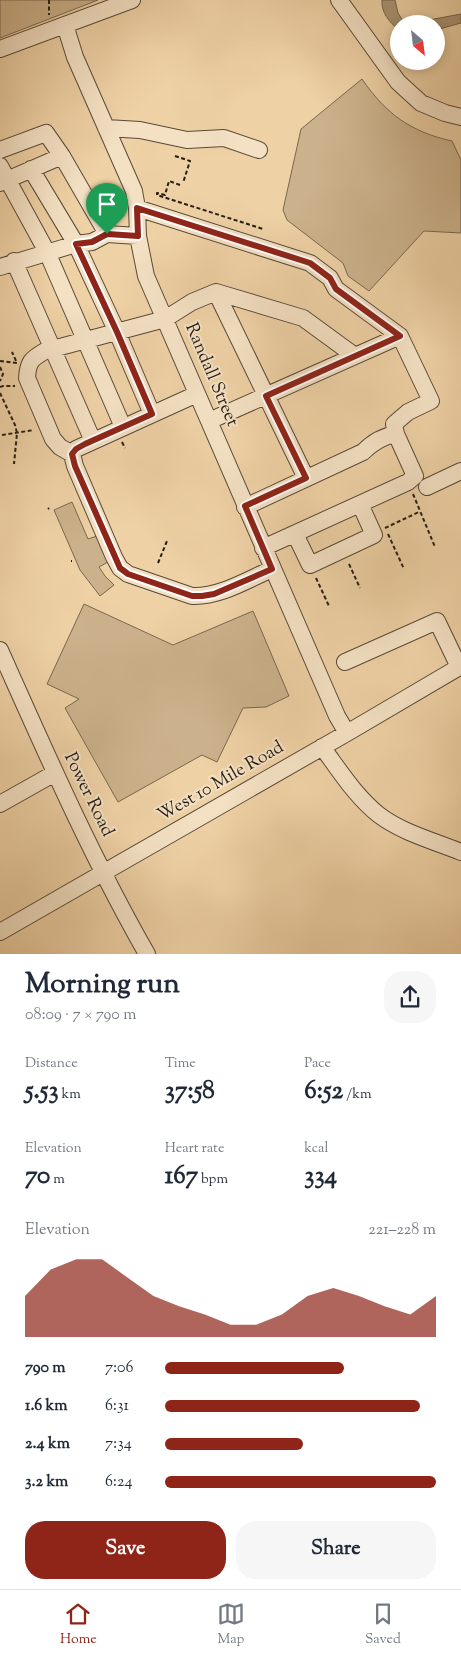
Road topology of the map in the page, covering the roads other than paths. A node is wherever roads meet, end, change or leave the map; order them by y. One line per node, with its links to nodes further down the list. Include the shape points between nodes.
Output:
1 (132, 0): 3 (street)
2 (339, 0): 5 (street, via 398,82 420,103)
3 (65, 25): 4 (street); 6 (street, Randall Street, via 75,57)
4 (0, 49)
5 (461, 117)
6 (106, 128): 8 (street, via 140,130 186,140 224,138); 12 (street, Randall Street, via 134,191)
7 (0, 150): 9 (street, via 46,133)
8 (259, 150)
9 (62, 156): 10 (street); 13 (street)
10 (30, 169): 11 (street); 15 (street)
11 (2, 177): 16 (street)
12 (137, 208): 14 (street, Randall Street); 21 (street, via 310,263 330,278 336,289)
13 (107, 234): 14 (street); 15 (street, via 92,242)
14 (138, 236): 19 (street, Randall Street, via 146,276)
15 (76, 244): 16 (street); 20 (street)
16 (47, 252): 17 (street); 22 (street)
17 (7, 264): 23 (street)
18 (216, 292): 19 (street); 24 (street, via 302,318); 26 (street)
19 (165, 319): 20 (street); 25 (street, Randall Street)
20 (117, 332): 22 (street); 27 (street)
21 (400, 336): 24 (street); 30 (street, via 431,401 400,417 394,424)
22 (86, 340): 23 (street); 29 (street)
23 (52, 349): 31 (street); 32 (street, via 32,358 27,367 27,378 53,439)
24 (355, 356): 26 (street)
25 (197, 394): 27 (street); 28 (street, Randall Street)
26 (266, 396): 28 (street); 34 (street)
27 (152, 414): 29 (street)
28 (209, 421): 37 (street, Randall Street)
29 (123, 427): 31 (street)
30 (396, 434): 34 (street, via 388,435 363,452); 36 (street, via 415,476)
31 (93, 441): 32 (street)
32 (72, 454): 40 (street, via 114,557 128,574 192,596 202,596)
33 (461, 472): 35 (street)
34 (306, 478): 37 (street)
35 (430, 486)
36 (360, 504): 38 (street); 38 (street, via 374,535 310,565)
37 (245, 506): 39 (street, Randall Street)
38 (295, 534): 39 (street)
39 (263, 548): 40 (street, Randall Street)
40 (272, 569): 44 (street, Randall Street)
41 (0, 650): 46 (street, Power Road)
42 (345, 662): 43 (street, via 437,621)
43 (460, 666): 44 (street, West 10 Mile Road)
44 (347, 733): 45 (street, West 10 Mile Road)
45 (322, 747): 48 (street, via 351,786 380,816 412,833); 49 (street, West 10 Mile Road)
46 (55, 773): 47 (street); 49 (street, Power Road)
47 (0, 804)
48 (461, 852)
49 (103, 873): 50 (street, West 10 Mile Road); 51 (street, Power Road)
50 (0, 932)
51 (147, 954)

